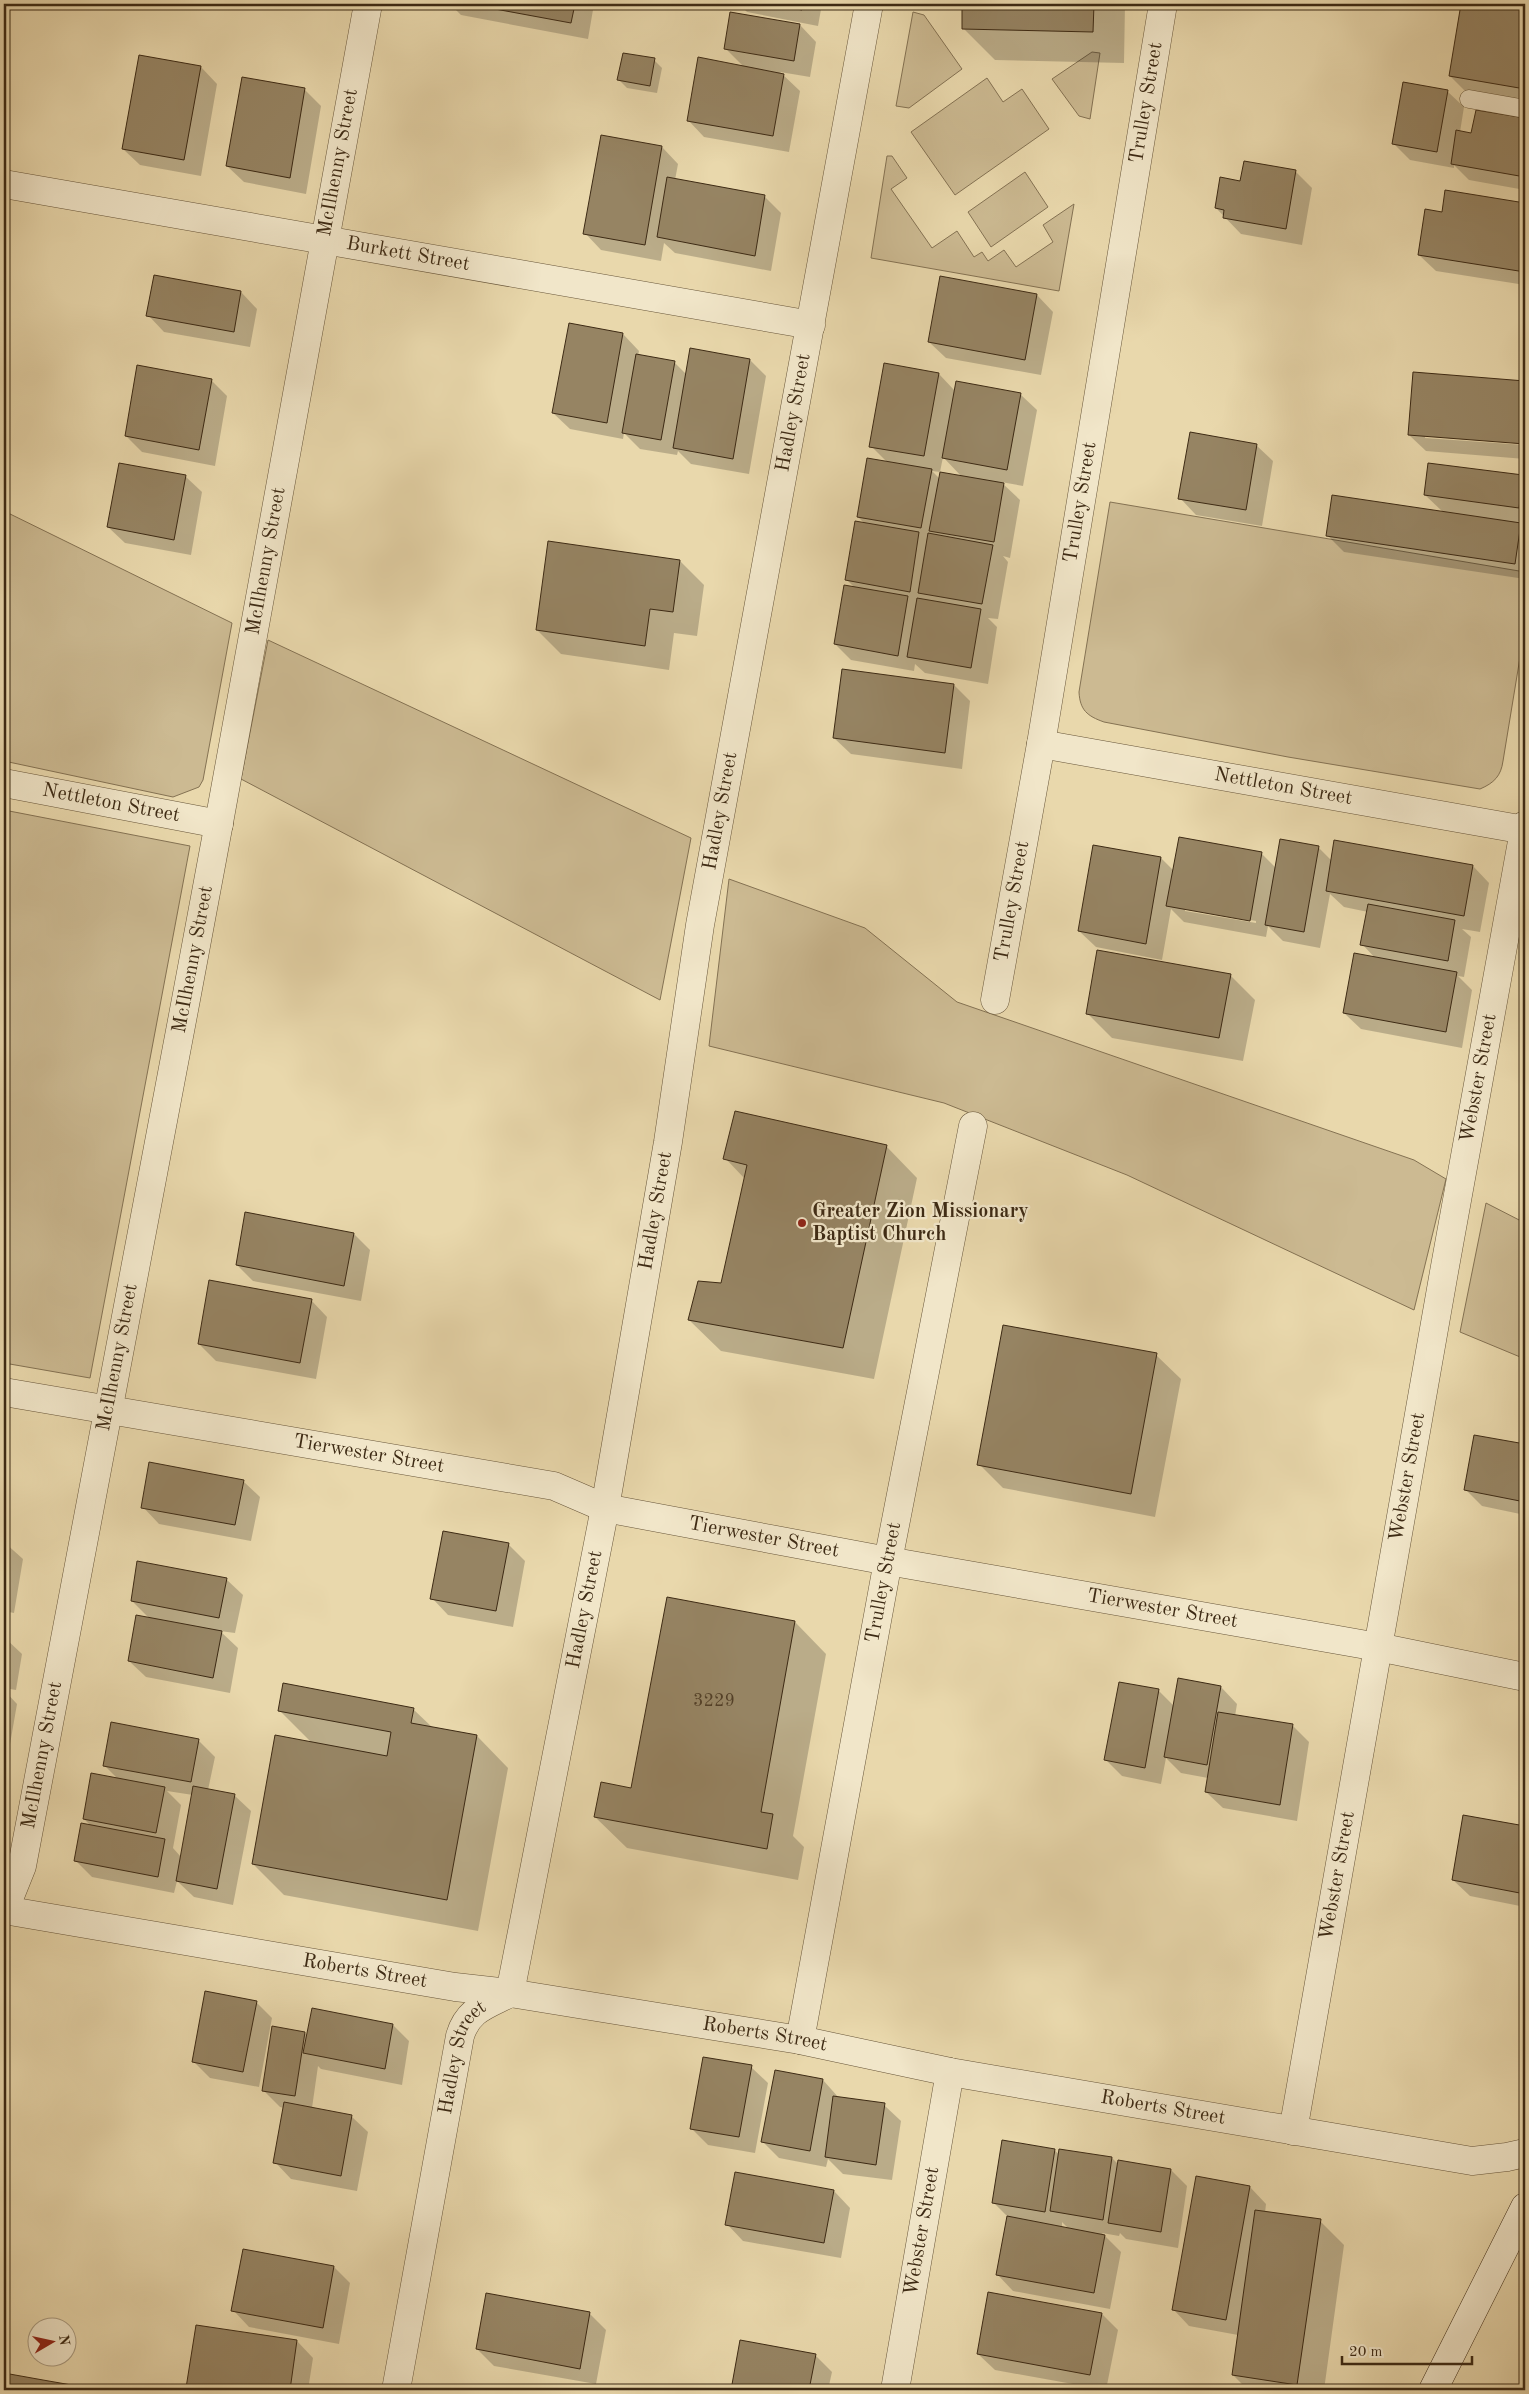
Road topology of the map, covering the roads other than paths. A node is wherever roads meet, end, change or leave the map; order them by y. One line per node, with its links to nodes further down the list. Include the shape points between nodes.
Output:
1 (368, 4): 7 (street, McIlhenny Street)
2 (869, 4): 8 (street, Hadley Street)
3 (1163, 4): 9 (street, Trulley Street)
4 (1469, 99): 5 (lane)
5 (1525, 109)
6 (4, 184): 7 (street, Burkett Street)
7 (323, 241): 8 (street, Burkett Street); 11 (street, McIlhenny Street)
8 (811, 325): 17 (street, Hadley Street, via 700,925 668,1142)
9 (1041, 744): 12 (street, Nettleton Street); 13 (street, Trulley Street)
10 (4, 782): 11 (street, Nettleton Street)
11 (219, 824): 16 (street, McIlhenny Street)
12 (1525, 828): 19 (street, Webster Street)
13 (995, 1000)
14 (972, 1126): 18 (street, Trulley Street)
15 (4, 1392): 16 (street, Tierwester Street)
16 (106, 1411): 17 (street, Tierwester Street, via 554,1486); 21 (street, McIlhenny Street, via 22,1866)
17 (605, 1508): 18 (street, Tierwester Street); 22 (street, Hadley Street)
18 (888, 1561): 19 (street, Tierwester Street); 23 (street, Trulley Street)
19 (1378, 1646): 20 (street, Tierwester Street); 25 (street, Webster Street)
20 (1525, 1677)
21 (4, 1910): 22 (street, Roberts Street, via 455,1987)
22 (510, 1993): 23 (street, Roberts Street); 28 (street, Hadley Street, via 472,2012 460,2036)
23 (800, 2040): 24 (street, Roberts Street)
24 (950, 2072): 25 (street, Roberts Street); 29 (street, Webster Street)
25 (1293, 2131): 26 (street, Roberts Street, via 1472,2161)
26 (1525, 2153)
27 (1525, 2207): 30 (street)
28 (396, 2390)
29 (895, 2390)
30 (1433, 2390)

